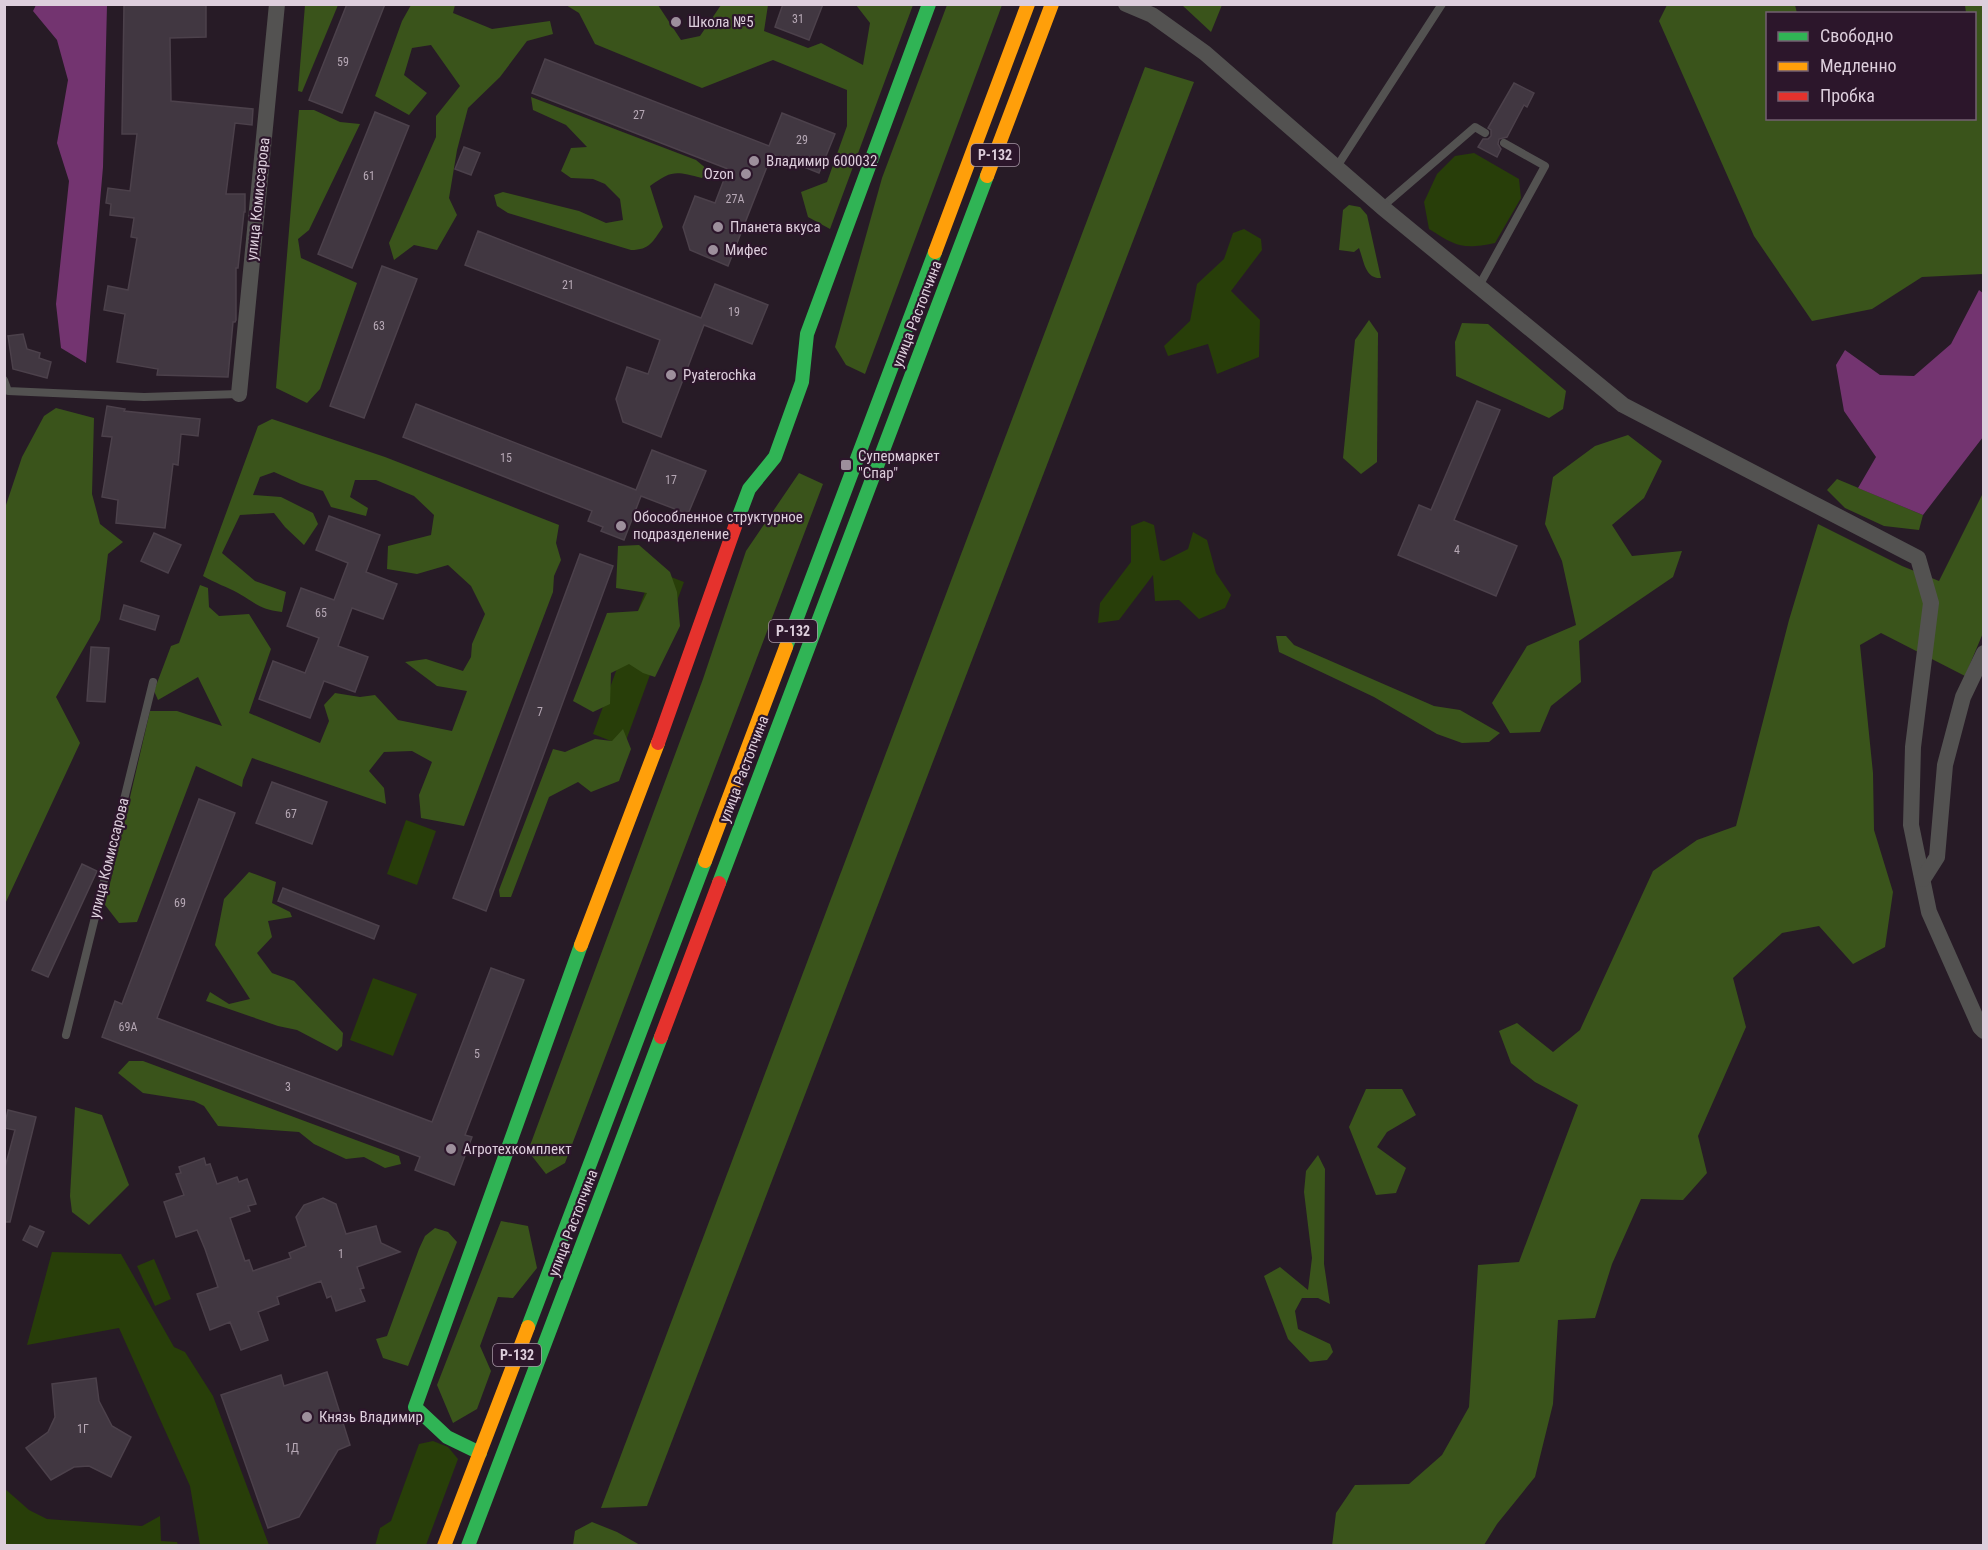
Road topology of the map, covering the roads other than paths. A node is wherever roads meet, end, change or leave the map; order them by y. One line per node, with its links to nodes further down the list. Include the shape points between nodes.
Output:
1 (277, 4): 13 (street, улица Комиссарова)
2 (929, 4): 19 (main road, via 807,334 802,382 775,457 749,489 415,1407 447,1437)
3 (1028, 4): 19 (main road, улица Растопчина / Р-132)
4 (1052, 4): 21 (main road, улица Растопчина / Р-132)
5 (1126, 4): 9 (street, via 1152,15 1204,53)
6 (1442, 4): 9 (lane)
7 (1485, 133): 10 (lane, via 1475,127)
8 (1504, 143): 11 (lane, via 1545,166)
9 (1336, 168): 10 (street)
10 (1382, 207): 11 (street)
11 (1479, 286): 16 (street, via 1623,405 1918,558 1931,603 1913,747 1911,825)
12 (4, 380): 13 (lane, via 8,391 144,397)
13 (239, 394)
14 (1983, 653): 16 (street, via 1963,697 1945,765 1937,857)
15 (153, 682): 18 (lane, улица Комиссарова)
16 (1923, 879): 17 (street, via 1929,912)
17 (1983, 1030)
18 (66, 1035)
19 (480, 1453): 20 (main road, улица Растопчина / Р-132)
20 (444, 1545)
21 (468, 1545)

